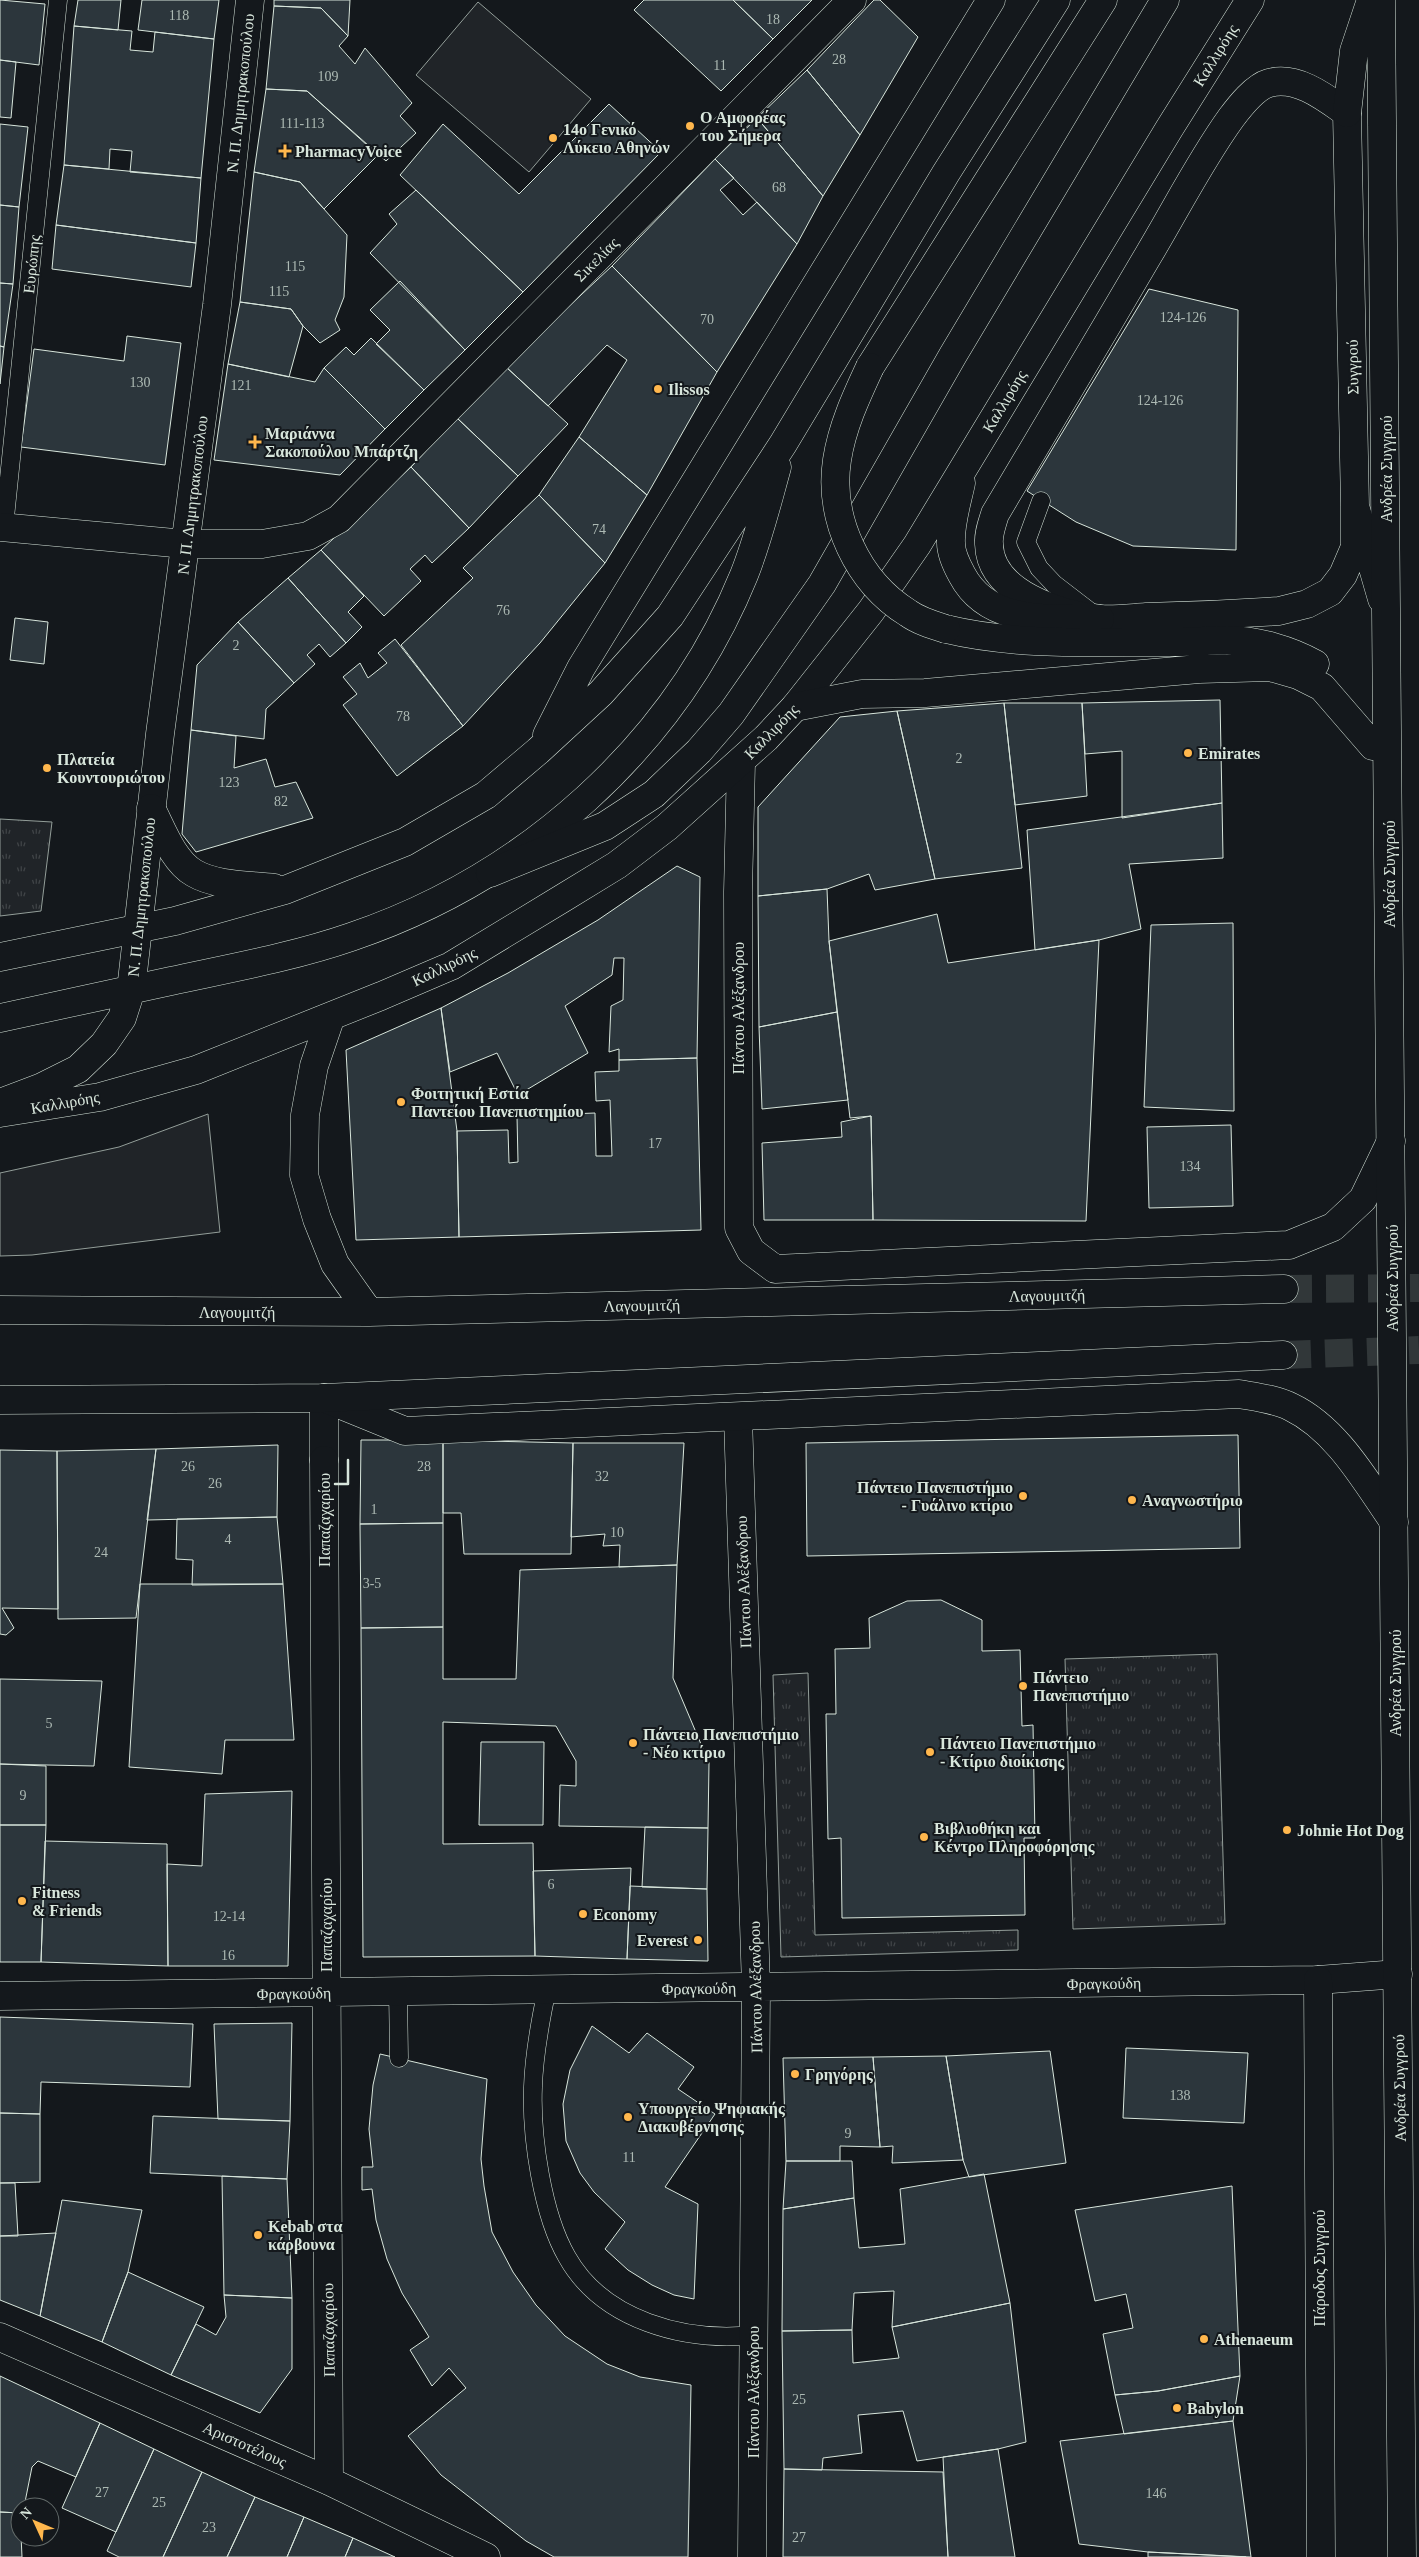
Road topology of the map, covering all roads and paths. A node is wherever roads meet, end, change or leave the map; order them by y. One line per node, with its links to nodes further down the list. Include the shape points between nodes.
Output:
1 (58, 0): 16 (lane, Ευρώπης)
2 (250, 0): 17 (main road, Ν. Π. Δημητρακοπούλου, via 217,305)
3 (852, 0): 17 (main road, Σικελίας, via 339,519 308,536 262,544)
4 (991, 0): 22 (main road, via 581,668)
5 (1056, 0): 12 (main road, via 946,173)
6 (1103, 0): 21 (main road, bridge, via 870,367 854,400 837,460 836,483 844,531 875,587 909,614 946,629 1007,639 1229,640 1278,649 1312,662 1336,677 1354,695 1368,719)
7 (1165, 0): 26 (main road, via 953,355 822,584 731,714 699,751 654,794 605,826)
8 (1250, 0): 13 (main road, Καλλιρόης)
9 (1370, 0): 11 (main road, Συγγρού, via 1354,51)
10 (1382, 0): 18 (main road, Ανδρέα Συγγρού)
11 (1347, 113): 15 (main road, Συγγρού); 19 (main road, via 1323,96 1284,80 1268,83 1252,94 1231,118 995,514 988,546 998,574 1036,602)
12 (783, 444): 22 (main road, via 670,616 600,693); 26 (main road, via 744,576 712,642 676,701 608,780 569,815)
13 (964, 465): 19 (main road, via 951,544 956,563 974,592 1008,614); 20 (main road, Καλλιρόης, via 912,554)
14 (1041, 501): 19 (lane, via 1026,542 1039,568 1054,584)
15 (1355, 506): 18 (main road, Συγγρού); 19 (main road, via 1355,547 1342,575 1330,592 1307,604 1227,614)
16 (2, 527): 17 (main road)
17 (185, 544): 24 (main road, Ν. Π. Δημητρακοπούλου)
18 (1387, 615): 25 (main road, Ανδρέα Συγγρού)
19 (1100, 618)
20 (795, 708): 21 (main road, via 877,693 925,692 1233,666 1270,667 1298,674 1322,687); 23 (main road, Καλλιρόης)
21 (1373, 746): 25 (main road)
22 (538, 751): 27 (main road, via 486,795 405,842)
23 (741, 762): 31 (main road, Καλλιρόης, via 667,827 617,865 564,898 451,966); 35 (main road, Πάντου Αλέξανδρου, via 739,1228 751,1251 775,1269 1289,1245 1332,1228 1363,1198)
24 (151, 808): 27 (main road, via 171,846 194,873 217,881); 28 (main road, Ν. Π. Δημητρακοπούλου)
25 (1388, 816): 35 (main road, Ανδρέα Συγγρού)
26 (490, 873): 30 (main road, via 453,894 352,937 305,952)
27 (285, 890): 28 (main road)
28 (138, 929): 29 (main road); 30 (main road, Ν. Π. Δημητρακοπούλου)
29 (0, 956)
30 (131, 990): 32 (main road); 33 (main road, Ν. Π. Δημητρακοπούλου, via 122,1018 104,1044 78,1069)
31 (331, 1016): 34 (main road, Καλλιρόης, via 164,1080 100,1097); 38 (main road, via 314,1066 305,1115 304,1175 335,1264)
32 (0, 1018)
33 (0, 1103)
34 (0, 1113)
35 (1391, 1141): 43 (main road, Ανδρέα Συγγρού)
36 (1284, 1289): 38 (main road, Λαγουμιτζή)
37 (0, 1310): 38 (main road, Λαγουμιτζή)
38 (369, 1312)
39 (1283, 1355): 40 (main road)
40 (324, 1398): 41 (main road); 42 (main road, via 405,1431); 49 (main road, Παπαζαχαρίου)
41 (0, 1400)
42 (738, 1417): 43 (main road, via 1239,1394 1291,1407 1310,1418 1356,1467); 46 (main road, Πάντου Αλέξανδρου)
43 (1394, 1522): 44 (main road, Ανδρέα Συγγρού)
44 (1398, 1974): 45 (main road, Φραγκούδη); 58 (main road, Ανδρέα Συγγρού)
45 (1318, 1980): 46 (main road, Φραγκούδη); 57 (main road, Πάροδος Συγγρού)
46 (756, 1987): 47 (main road, Φραγκούδη); 52 (main road, Πάντου Αλέξανδρου)
47 (547, 1989): 48 (main road, Φραγκούδη); 52 (lane, via 535,2053 534,2135 550,2215 567,2258 593,2290 628,2314 661,2328 695,2336 725,2338)
48 (398, 1991): 49 (main road, Φραγκούδη); 51 (lane)
49 (326, 1992): 50 (main road, Φραγκούδη); 54 (main road, Παπαζαχαρίου)
50 (0, 1996)
51 (399, 2058)
52 (753, 2335): 56 (main road, Πάντου Αλέξανδρου)
53 (0, 2337): 54 (main road, Αριστοτέλους)
54 (329, 2481): 55 (main road, Αριστοτέλους)
55 (486, 2557)
56 (752, 2557)
57 (1321, 2557)
58 (1402, 2557)

